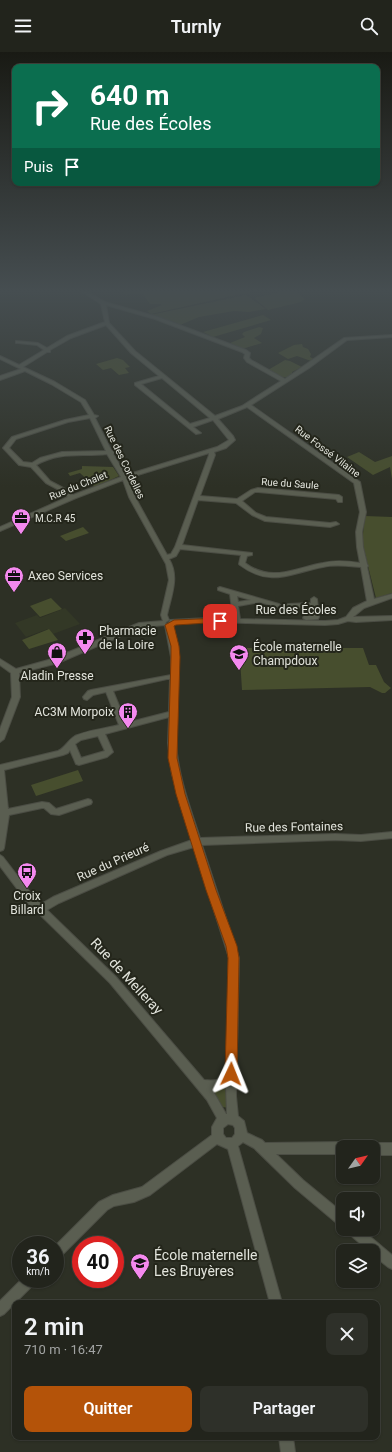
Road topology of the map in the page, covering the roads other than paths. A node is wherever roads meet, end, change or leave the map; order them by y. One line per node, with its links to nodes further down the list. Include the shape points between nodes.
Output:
1 (41, 356): 6 (street)
2 (138, 356): 7 (street)
3 (247, 356): 9 (street, via 249,361)
4 (322, 356): 9 (street)
5 (0, 357): 6 (street, Rue des Cordelles)
6 (24, 369): 8 (street); 11 (street, Rue des Cordelles, via 83,401)
7 (163, 376): 12 (street); 13 (street, via 137,384)
8 (0, 378)
9 (285, 381): 10 (street)
10 (248, 405): 12 (street); 27 (street, Rue Fossé Vilaine, via 357,482 363,512 358,532)
11 (94, 416): 15 (street, Rue des Cordelles); 17 (street, via 67,421 14,438 6,448 20,464)
12 (214, 418): 13 (street); 16 (street, Rue du Chalet, via 232,440)
13 (189, 426): 14 (street)
14 (198, 433)
15 (111, 452): 17 (street, via 65,453); 18 (street, Rue des Cordelles)
16 (211, 452): 18 (street, Rue du Chalet); 20 (street)
17 (33, 465): 19 (street, via 48,482)
18 (125, 478): 19 (street, Rue du Chalet); 26 (street, Rue des Cordelles, via 132,497)
19 (73, 498): 24 (street, Rue du Chalet)
20 (196, 498): 21 (street); 25 (street)
21 (238, 500): 22 (street, Rue du Saule, via 258,490 339,497); 23 (street, via 254,514 265,519)
22 (340, 501)
23 (336, 524)
24 (0, 529)
25 (178, 547): 26 (street, via 174,555); 27 (street, via 247,554 242,564 246,568 270,576 334,563)
26 (166, 558): 40 (street, Rue des Cordelles, via 172,580 164,615)
27 (365, 566): 32 (street, Rue Fossé Vilaine)
28 (220, 589): 29 (street)
29 (233, 593): 31 (street); 33 (street)
30 (392, 596): 32 (street)
31 (260, 600): 33 (street); 34 (street)
32 (371, 602): 37 (street, via 354,611)
33 (234, 605): 36 (street)
34 (277, 605)
35 (288, 606): 38 (street, via 314,602 316,617)
36 (236, 619): 38 (street, Rue des Écoles); 40 (street, Rue des Écoles)
37 (348, 619): 38 (street, Rue des Écoles, via 338,622); 39 (street, Rue des Écoles)
38 (299, 620)
39 (391, 620)
40 (168, 623): 42 (street, Rue des Écoles, via 141,625 54,661); 43 (street, Rue des Cordelles, via 175,647)
41 (0, 661): 42 (street)
42 (15, 672): 47 (street, via 16,696)
43 (174, 677): 44 (street); 46 (street, Rue des Cordelles)
44 (108, 689): 45 (street, via 91,693); 49 (street)
45 (87, 698)
46 (172, 714): 49 (street); 57 (street, Rue des Cordelles, via 176,774)
47 (9, 715): 48 (street); 51 (street)
48 (0, 716)
49 (123, 726): 50 (street)
50 (100, 732): 52 (street, via 78,738); 52 (street, via 109,752 104,755 79,762)
51 (0, 739)
52 (71, 744): 53 (street, via 60,753)
53 (0, 769): 55 (street)
54 (88, 802): 55 (street, via 59,812 42,805)
55 (5, 813): 58 (street)
56 (392, 835): 57 (street, Rue des Fontaines)
57 (197, 842): 60 (street, Rue du Prieuré, via 164,853); 61 (street, Rue des Cordelles, via 234,958)
58 (0, 848)
59 (0, 859): 60 (street, Rue de Melleray, via 22,890)
60 (40, 909): 62 (street, Rue de Melleray, via 113,980)
61 (231, 1074): 62 (street, via 221,1085); 63 (street, Rue des Cordelles)
62 (201, 1084): 63 (street, Rue de Melleray)
63 (228, 1120): 64 (street, via 218,1125); 65 (street, via 236,1121 241,1128)
64 (218, 1137): 65 (street, via 223,1142); 72 (street, via 146,1191 103,1206)
65 (237, 1139): 69 (street, via 258,1144); 75 (street)
66 (336, 1148): 69 (street)
67 (380, 1149): 68 (street)
68 (392, 1149)
69 (264, 1150): 70 (street)
70 (336, 1215)
71 (360, 1236): 73 (street)
72 (64, 1245)
73 (392, 1263)
74 (21, 1288): 76 (street)
75 (275, 1300)
76 (0, 1310)
77 (286, 1440): 78 (street)
78 (288, 1452)

